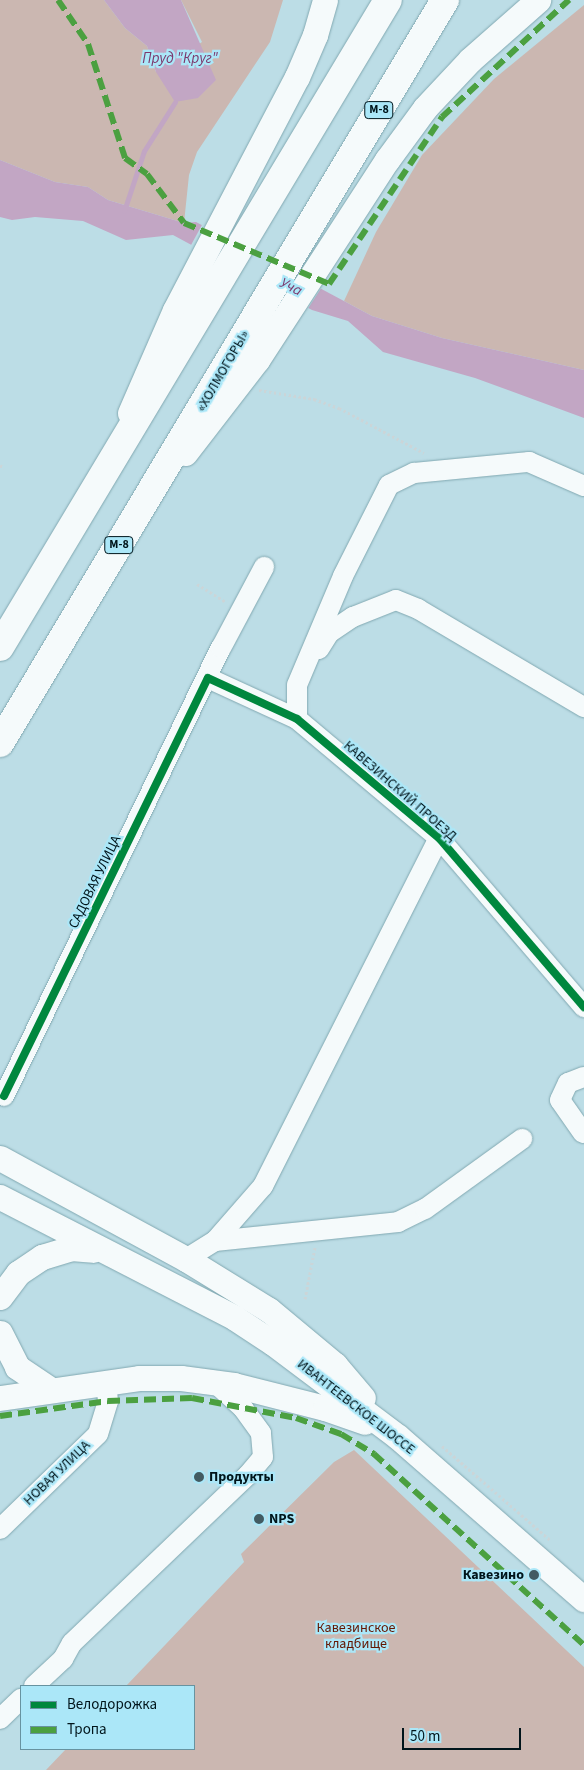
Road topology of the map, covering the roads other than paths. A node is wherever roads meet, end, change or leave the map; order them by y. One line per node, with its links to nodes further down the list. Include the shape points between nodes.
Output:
1 (325, 0): 7 (main road, via 315,35 297,77 245,179)
2 (383, 0): 6 (street)
3 (388, 0): 6 (highway)
4 (445, 0): 8 (highway, «ХОЛМОГОРЫ» / М-8, via 313,219)
5 (538, 0): 8 (main road, via 470,60 425,108 387,160 340,236)
6 (357, 52): 7 (highway, via 272,195)
7 (184, 316): 11 (highway, via 103,474)
8 (246, 354): 16 (highway, «ХОЛМОГОРЫ» / М-8, via 138,513)
9 (584, 486): 13 (street, via 529,462 414,473 389,485 343,576)
10 (264, 567): 12 (street, САДОВАЯ УЛИЦА)
11 (0, 647)
12 (208, 678): 15 (street, КАВЕЗИНСКИЙ ПРОЕЗД); 20 (street, САДОВАЯ УЛИЦА)
13 (297, 685): 14 (street, via 329,633 353,617 396,600); 15 (street)
14 (584, 707)
15 (297, 719): 17 (street, КАВЕЗИНСКИЙ ПРОЕЗД)
16 (3, 738)
17 (439, 838): 18 (street, КАВЕЗИНСКИЙ ПРОЕЗД); 26 (street, via 263,1186)
18 (584, 1007)
19 (584, 1077): 21 (street, via 568,1083 560,1100)
20 (4, 1096)
21 (583, 1133)
22 (522, 1139): 26 (street, via 425,1210 398,1222)
23 (0, 1158): 28 (main road)
24 (0, 1198): 27 (main road, ИВАНТЕЕВСКОЕ ШОССЕ)
25 (0, 1213): 27 (main road, ИВАНТЕЕВСКОЕ ШОССЕ)
26 (215, 1241): 28 (street)
27 (103, 1252): 29 (main road, via 71,1248 51,1252 18,1273); 35 (main road, ИВАНТЕЕВСКОЕ ШОССЕ, via 235,1318)
28 (186, 1259): 35 (main road, via 269,1310 335,1366)
29 (0, 1297)
30 (0, 1333): 33 (main road, via 17,1367)
31 (213, 1381): 32 (main road, via 158,1377); 35 (main road, via 325,1408); 38 (street, via 242,1408 262,1433 263,1456 248,1475 72,1643 63,1659)
32 (106, 1383): 33 (main road); 36 (street, НОВАЯ УЛИЦА, via 108,1401 98,1434)
33 (50, 1389): 34 (main road)
34 (0, 1398)
35 (398, 1437): 37 (main road, ИВАНТЕЕВСКОЕ ШОССЕ)
36 (0, 1529)
37 (582, 1592)
38 (35, 1685)
39 (20, 1700): 40 (street)
40 (0, 1719)

